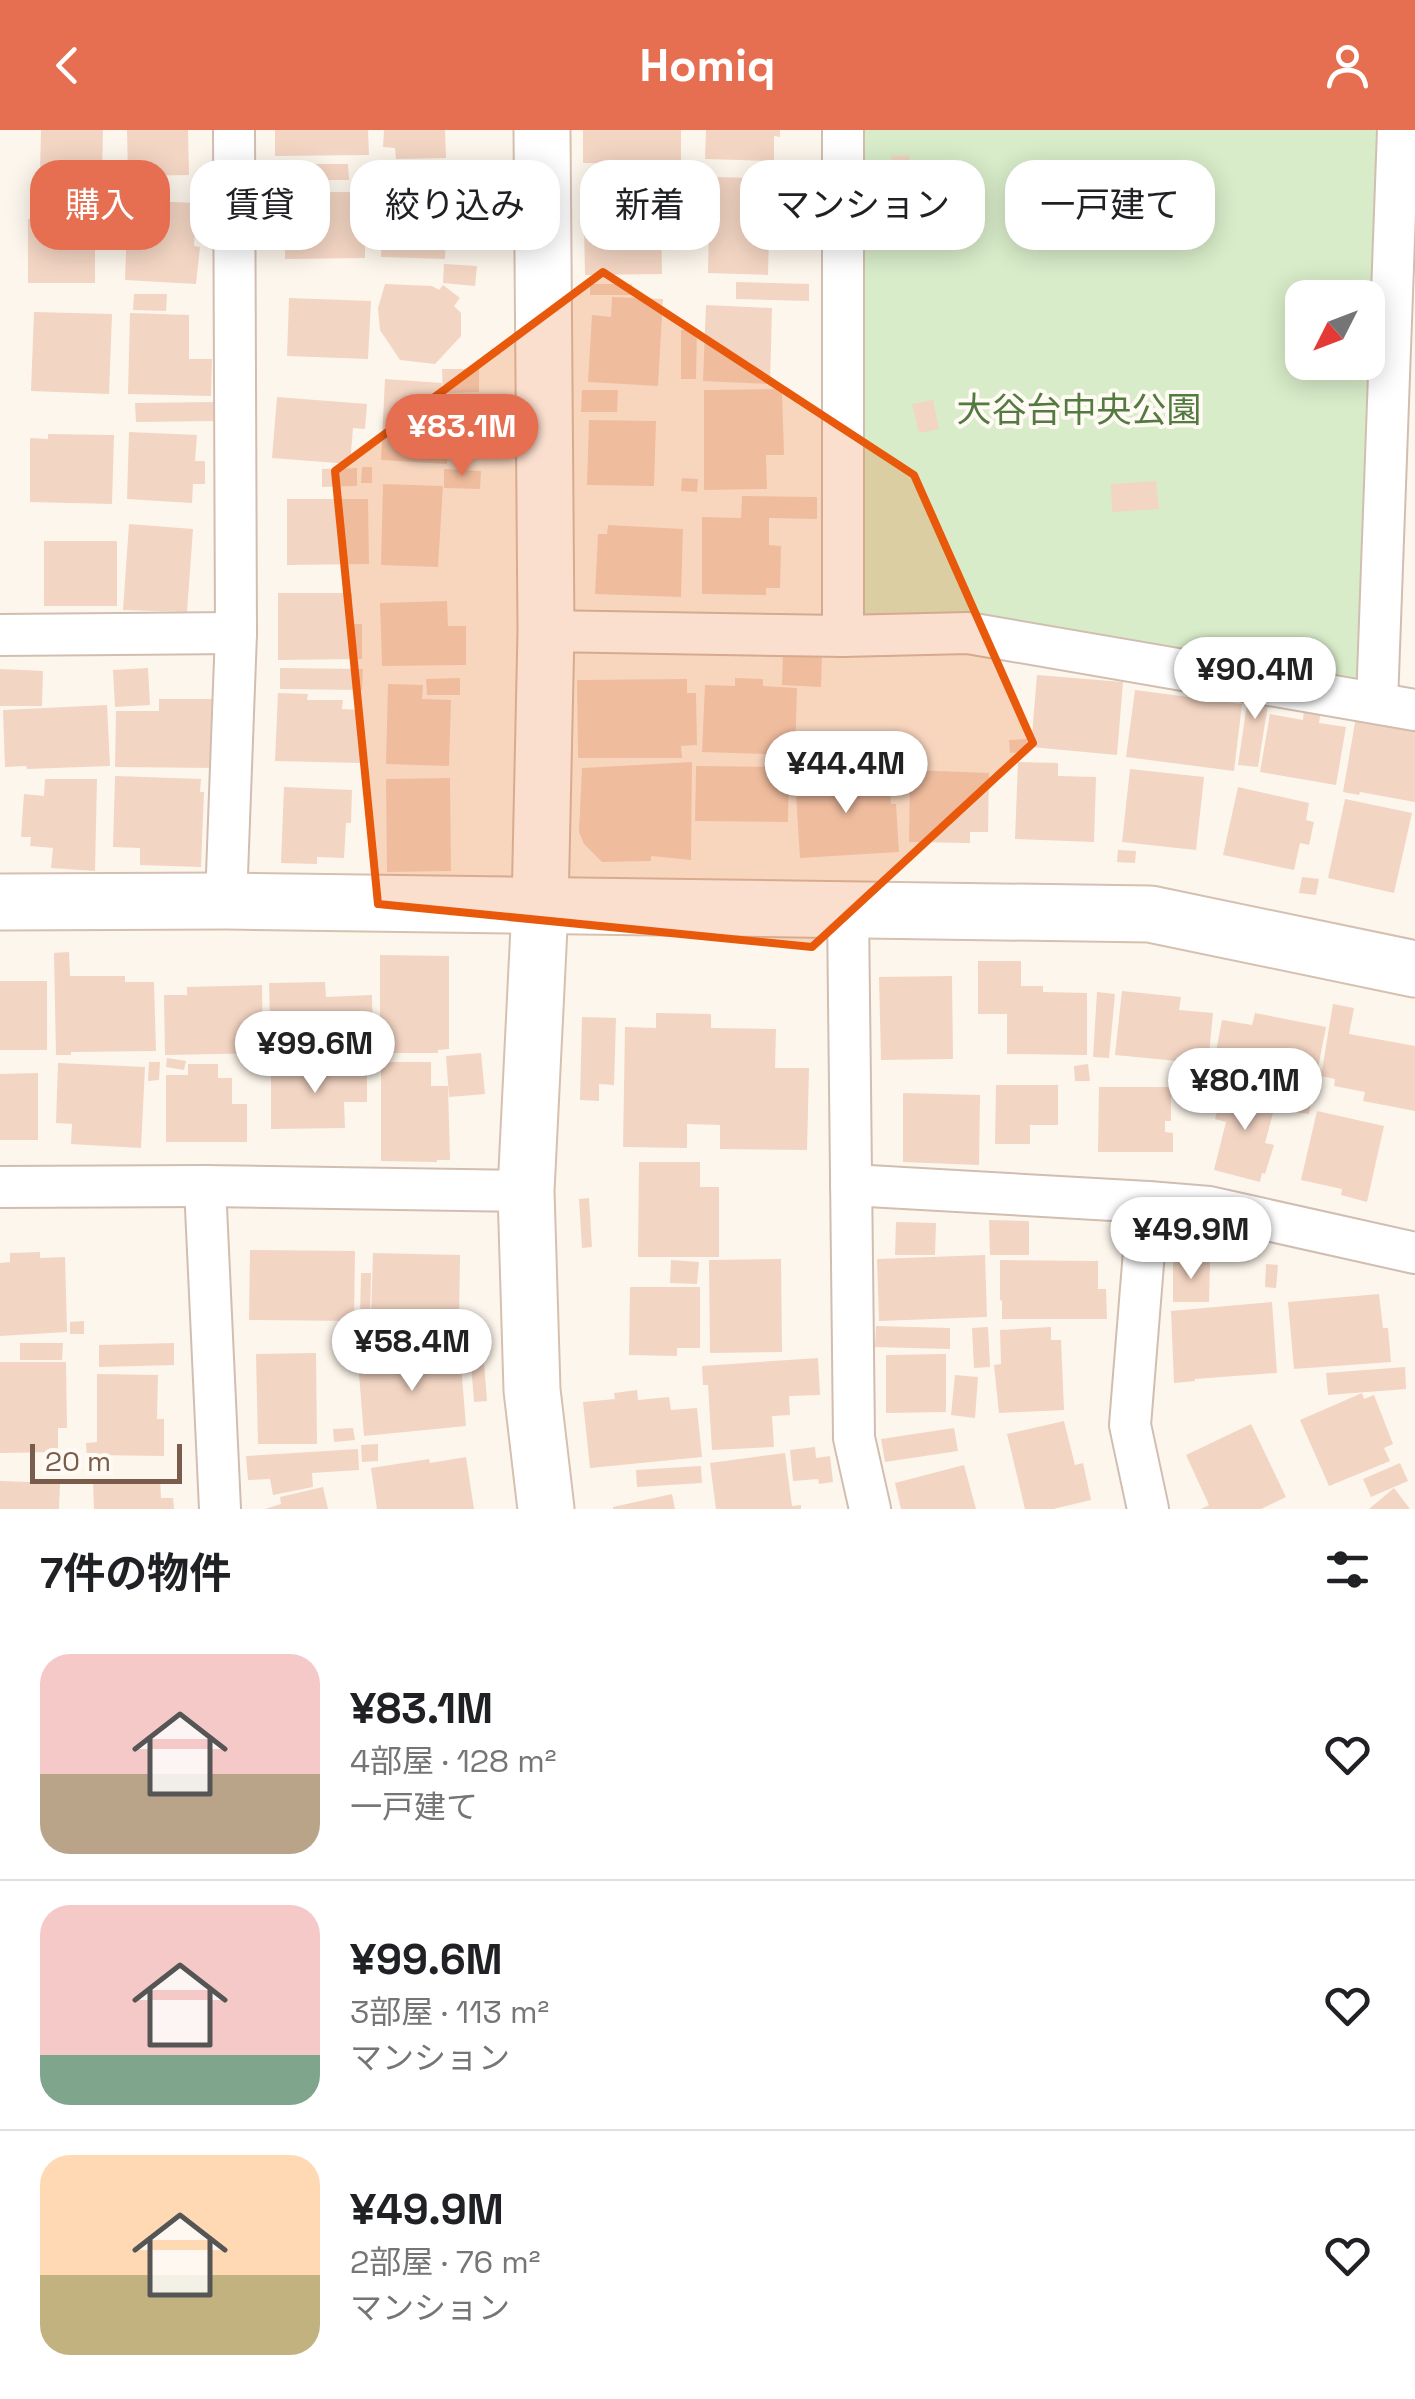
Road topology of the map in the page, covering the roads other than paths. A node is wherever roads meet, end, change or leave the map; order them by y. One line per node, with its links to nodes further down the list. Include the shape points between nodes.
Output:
1 (234, 130): 6 (street)
2 (542, 130): 5 (street)
3 (843, 130): 8 (street)
4 (1398, 130): 9 (street)
5 (546, 631): 8 (street); 12 (street)
6 (236, 632): 7 (street); 10 (street)
7 (0, 635)
8 (843, 636): 9 (street, via 968,632)
9 (1396, 706)
10 (226, 901): 11 (street); 12 (street)
11 (0, 902)
12 (540, 906): 13 (street); 18 (street)
13 (848, 911): 14 (street, via 1150,914); 15 (street)
14 (1415, 969)
15 (851, 1185): 19 (street); 23 (street, via 854,1438)
16 (205, 1186): 17 (street); 18 (street); 21 (street)
17 (0, 1187)
18 (526, 1190): 22 (street, via 532,1390)
19 (1148, 1202): 20 (street, via 1210,1207); 24 (street, via 1130,1425)
20 (1415, 1253)
21 (220, 1509)
22 (546, 1509)
23 (870, 1509)
24 (1148, 1509)

